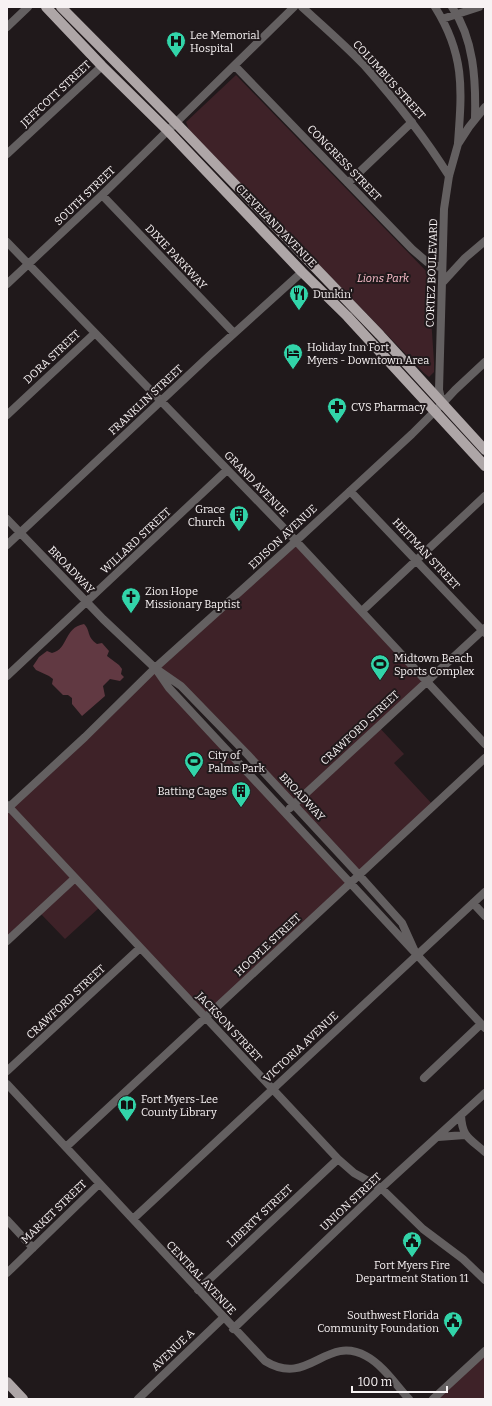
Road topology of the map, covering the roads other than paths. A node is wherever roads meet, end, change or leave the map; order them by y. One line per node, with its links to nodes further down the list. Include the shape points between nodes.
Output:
1 (28, 7): 10 (street)
2 (46, 7): 11 (main road, CLEVELAND AVENUE)
3 (61, 7): 17 (main road, CLEVELAND AVENUE)
4 (294, 7): 12 (street, SOUTH STREET)
5 (302, 7): 16 (street, COLUMBUS STREET, via 364,65)
6 (435, 7): 9 (street, CORTEZ BOULEVARD)
7 (479, 7): 8 (street)
8 (454, 11): 9 (street); 15 (street, via 467,36 470,52 476,96)
9 (442, 19): 14 (street, CORTEZ BOULEVARD, via 457,53)
10 (7, 27)
11 (102, 66): 18 (main road, CLEVELAND AVENUE); 20 (street, JEFFCOTT STREET)
12 (235, 66): 17 (street, SOUTH STREET); 22 (street, CONGRESS STREET)
13 (485, 107): 15 (street, CORTEZ BOULEVARD)
14 (460, 109): 15 (street, via 465,118); 19 (street, CORTEZ BOULEVARD)
15 (474, 120): 19 (street, CORTEZ BOULEVARD)
16 (412, 122): 21 (street, COLUMBUS STREET); 22 (street)
17 (176, 123): 18 (street, SOUTH STREET); 29 (main road, CLEVELAND AVENUE)
18 (168, 131): 23 (street, SOUTH STREET); 28 (main road, CLEVELAND AVENUE)
19 (458, 144): 21 (street, CORTEZ BOULEVARD)
20 (7, 154)
21 (449, 176): 27 (street, CORTEZ BOULEVARD, via 444,209)
22 (348, 183): 27 (street, CONGRESS STREET, via 422,258)
23 (102, 195): 26 (street, SOUTH STREET); 33 (street, DIXIE PARKWAY)
24 (485, 241): 30 (street)
25 (7, 242): 26 (street, GRAND AVENUE)
26 (29, 265): 31 (street, SOUTH STREET); 32 (street, GRAND AVENUE)
27 (442, 268): 30 (street, CORTEZ BOULEVARD)
28 (302, 272): 29 (main road); 33 (street, FRANKLIN STREET); 36 (main road, CLEVELAND AVENUE)
29 (324, 276): 36 (main road, CLEVELAND AVENUE, via 380,335)
30 (443, 282): 36 (street, CORTEZ BOULEVARD)
31 (7, 284)
32 (95, 333): 35 (street, GRAND AVENUE); 37 (street, DORA STREET)
33 (234, 333): 35 (street, FRANKLIN STREET)
34 (485, 362): 36 (street, EDISON AVENUE, via 454,390)
35 (161, 402): 40 (street, GRAND AVENUE); 44 (street, FRANKLIN STREET)
36 (439, 408): 38 (main road, CLEVELAND AVENUE); 39 (main road, CLEVELAND AVENUE); 41 (street, EDISON AVENUE)
37 (7, 414)
38 (485, 450)
39 (485, 466)
40 (227, 470): 45 (street, GRAND AVENUE); 48 (street, WILLARD STREET)
41 (350, 490): 45 (street, EDISON AVENUE); 47 (street, HEITMAN STREET)
42 (485, 496): 47 (street)
43 (7, 519): 44 (street, BROADWAY)
44 (20, 533): 46 (street, FRANKLIN STREET); 48 (street, BROADWAY)
45 (296, 541): 49 (street, GRAND AVENUE); 51 (street, EDISON AVENUE)
46 (7, 545)
47 (416, 560): 49 (street); 50 (street, HEITMAN STREET)
48 (87, 602): 51 (street, BROADWAY); 52 (street, WILLARD STREET)
49 (362, 611): 53 (street, GRAND AVENUE)
50 (484, 630): 53 (street, CRAWFORD STREET)
51 (155, 668): 56 (street, BROADWAY, via 181,686); 57 (street, EDISON AVENUE, via 85,737); 58 (street, BROADWAY, via 169,688)
52 (7, 676)
53 (427, 681): 54 (street, GRAND AVENUE); 56 (street, CRAWFORD STREET)
54 (485, 744)
55 (485, 758): 59 (street, HOOPLE STREET)
56 (294, 805): 58 (street, CRAWFORD STREET); 59 (street, BROADWAY)
57 (8, 807): 60 (street, JACKSON STREET)
58 (285, 813): 61 (street, BROADWAY)
59 (359, 875): 61 (street, HOOPLE STREET); 67 (street, BROADWAY, via 402,923)
60 (75, 878): 65 (street); 66 (street, JACKSON STREET)
61 (351, 883): 67 (street, BROADWAY); 68 (street, HOOPLE STREET)
62 (485, 892): 63 (street, VICTORIA AVENUE)
63 (473, 903): 64 (street); 67 (street, VICTORIA AVENUE)
64 (485, 916)
65 (7, 941)
66 (140, 948): 68 (street, JACKSON STREET); 70 (street, CRAWFORD STREET)
67 (416, 954): 69 (street, BROADWAY); 73 (street, VICTORIA AVENUE)
68 (206, 1018): 73 (street, JACKSON STREET); 78 (street, HOOPLE STREET)
69 (483, 1026): 71 (street)
70 (7, 1072)
71 (424, 1078)
72 (7, 1084): 78 (street, CENTRAL AVENUE)
73 (272, 1089): 80 (street, JACKSON STREET); 83 (street, VICTORIA AVENUE)
74 (485, 1093): 75 (street, UNION STREET)
75 (461, 1115): 76 (street, via 461,1127); 77 (street, UNION STREET)
76 (465, 1135): 77 (street); 79 (street)
77 (438, 1137): 82 (street, UNION STREET)
78 (66, 1148): 81 (street, CENTRAL AVENUE)
79 (485, 1152)
80 (338, 1159): 82 (street, JACKSON STREET, via 354,1173); 88 (street, LIBERTY STREET)
81 (100, 1184): 83 (street, CENTRAL AVENUE); 85 (street, MARKET STREET)
82 (381, 1188): 87 (street, JACKSON STREET, via 423,1229); 90 (street, UNION STREET)
83 (133, 1219): 88 (street, CENTRAL AVENUE)
84 (7, 1220): 85 (street)
85 (33, 1248): 86 (street, MARKET STREET)
86 (7, 1273)
87 (484, 1278)
88 (198, 1290): 89 (street, CENTRAL AVENUE)
89 (223, 1318): 90 (street, CENTRAL AVENUE); 94 (street, AVENUE A)
90 (233, 1329): 95 (street, CENTRAL AVENUE, via 265,1361 280,1368 303,1367 343,1350 357,1352 378,1365)
91 (485, 1351): 96 (street)
92 (7, 1382): 93 (main road)
93 (23, 1399)
94 (138, 1399)
95 (409, 1399)
96 (433, 1399)

